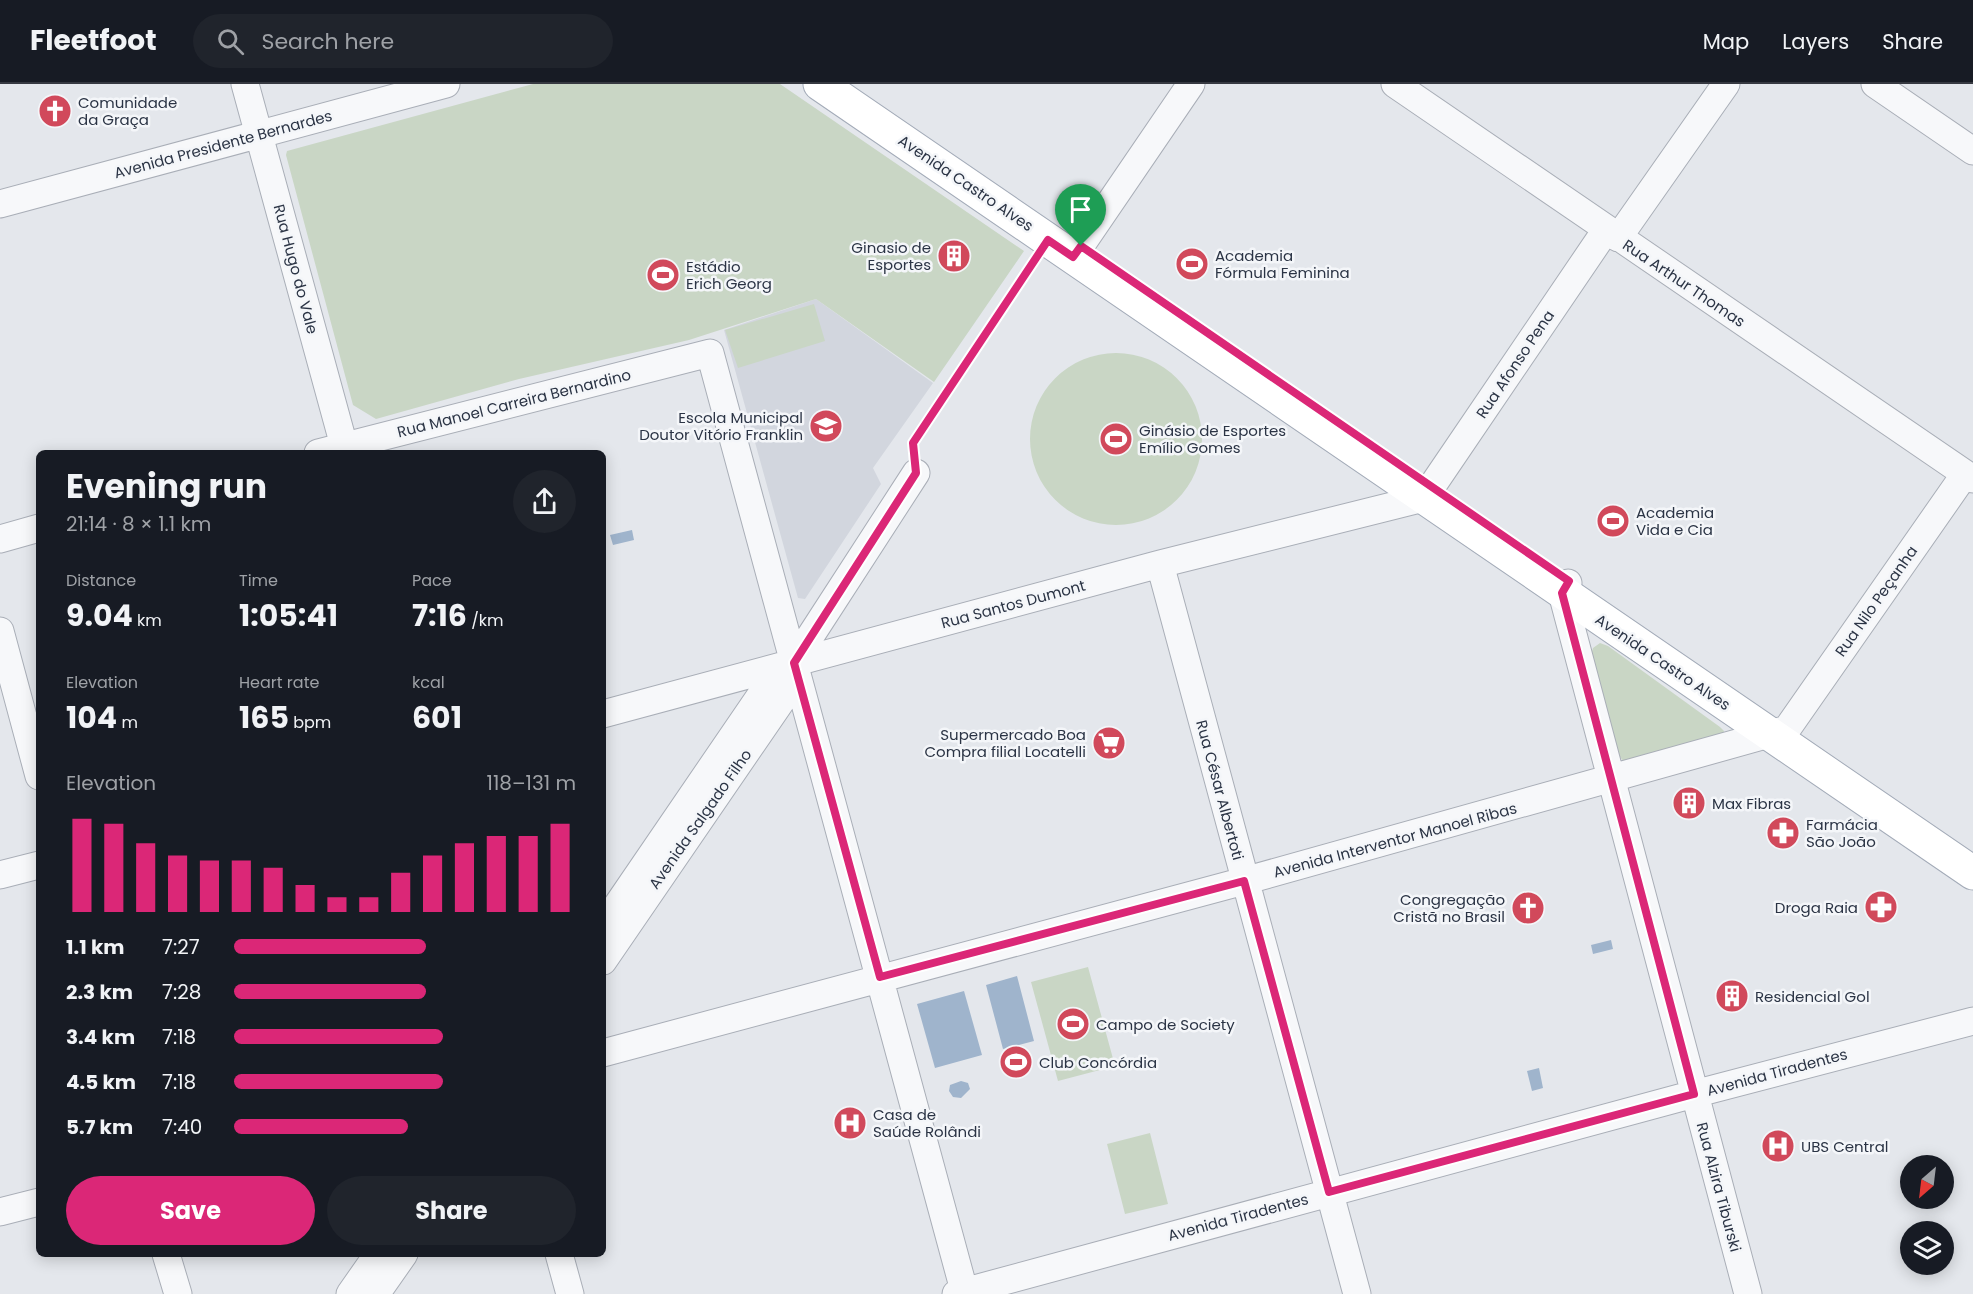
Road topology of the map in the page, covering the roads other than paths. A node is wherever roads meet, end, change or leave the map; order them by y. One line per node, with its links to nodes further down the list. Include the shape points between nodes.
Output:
1 (245, 84): 10 (street, Rua Hugo do Vale)
2 (388, 84): 10 (street, Avenida Presidente Bernardes)
3 (446, 84): 10 (street, Avenida Presidente Bernardes)
4 (820, 84): 11 (main road, Avenida Castro Alves)
5 (844, 84): 11 (main road, Avenida Castro Alves)
6 (1191, 84): 16 (street)
7 (1395, 84): 15 (street, Rua Arthur Thomas)
8 (1726, 84): 15 (street, Rua Afonso Pena)
9 (1875, 84): 12 (street)
10 (257, 127): 13 (street, Avenida Presidente Bernardes); 14 (street, Avenida Presidente Bernardes); 17 (street, Rua Hugo do Vale)
11 (914, 140): 16 (main road, Avenida Castro Alves)
12 (1973, 151)
13 (0, 189)
14 (0, 204)
15 (1612, 234): 19 (street, Rua Arthur Thomas); 20 (street, Rua Afonso Pena)
16 (1068, 247): 20 (main road, Avenida Castro Alves)
17 (346, 449): 26 (street, Rua Manoel Carreira Bernardino, via 710,353)
18 (916, 473): 26 (street, Avenida Salgado Filho)
19 (1969, 476): 28 (street, Rua Nilo Peçanha)
20 (1428, 492): 23 (street, Rua Santos Dumont); 24 (main road, Avenida Castro Alves)
21 (36, 529): 22 (street)
22 (0, 538)
23 (1160, 564): 26 (street, Rua Santos Dumont); 36 (street, Rua César Albertoti)
24 (1566, 587): 28 (main road, Avenida Castro Alves); 30 (street, Rua Alzira Tiburski)
25 (0, 630): 29 (street)
26 (790, 669): 27 (street, Rua Santos Dumont); 37 (street, Avenida Salgado Filho); 40 (street)
27 (606, 713)
28 (1778, 732): 30 (street, Avenida Interventor Manoel Ribas); 31 (main road, Avenida Castro Alves)
29 (36, 765)
30 (1611, 780): 36 (street, Avenida Interventor Manoel Ribas); 43 (street, Rua Alzira Tiburski)
31 (1913, 824): 32 (main road, Avenida Castro Alves); 34 (main road, Avenida Castro Alves)
32 (1973, 856)
33 (36, 866): 35 (street)
34 (1973, 873)
35 (0, 875)
36 (1244, 881): 40 (street, Avenida Interventor Manoel Ribas); 44 (street, Rua César Albertoti)
37 (638, 893): 38 (street, Avenida Salgado Filho); 39 (street, Avenida Salgado Filho)
38 (606, 923)
39 (606, 955)
40 (880, 977): 42 (street, Avenida Interventor Manoel Ribas); 51 (street)
41 (1973, 1021): 43 (street, Avenida Tiradentes)
42 (606, 1052)
43 (1694, 1094): 44 (street, Avenida Tiradentes); 57 (street, Rua Alzira Tiburski)
44 (1329, 1192): 51 (street, Avenida Tiradentes); 56 (street, Rua César Albertoti)
45 (36, 1203): 46 (street)
46 (0, 1212)
47 (167, 1257): 52 (street)
48 (376, 1257): 53 (street)
49 (402, 1257): 54 (street)
50 (560, 1257): 55 (street)
51 (962, 1293)
52 (178, 1294)
53 (351, 1294)
54 (376, 1294)
55 (570, 1294)
56 (1357, 1294)
57 (1748, 1294)

